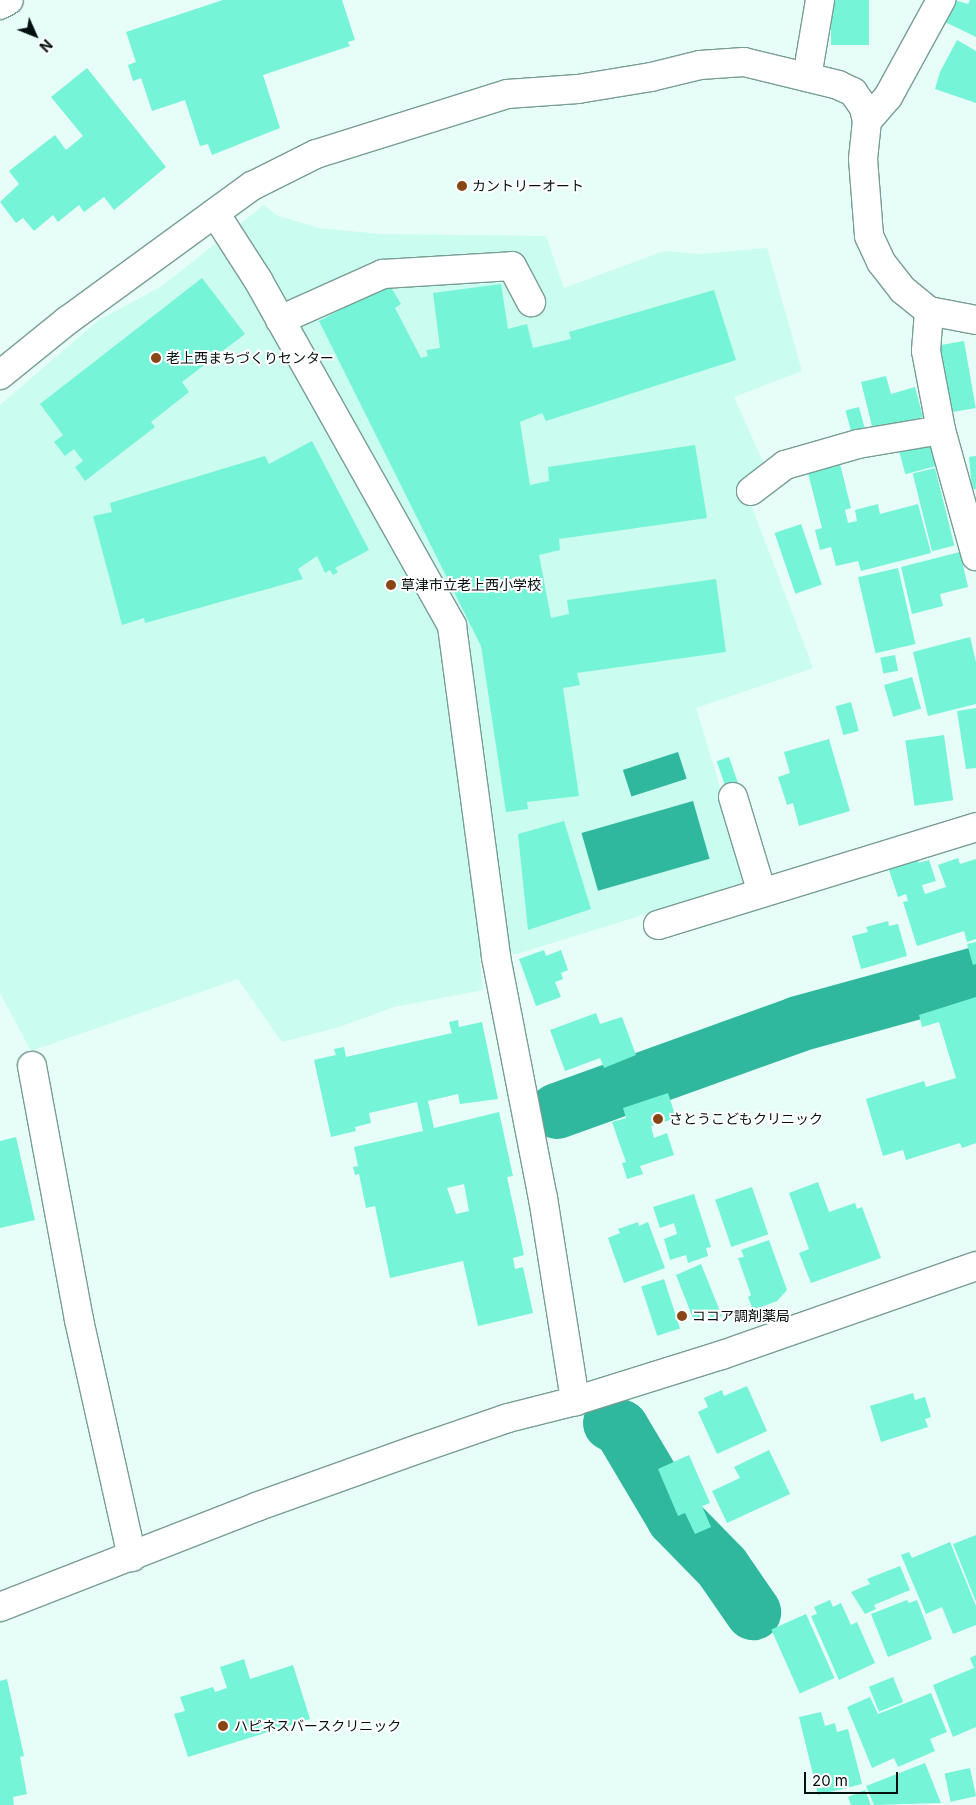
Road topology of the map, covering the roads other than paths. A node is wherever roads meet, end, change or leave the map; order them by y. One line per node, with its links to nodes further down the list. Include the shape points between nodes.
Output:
1 (9, 0): 4 (street)
2 (820, 0): 5 (street)
3 (941, 0): 6 (street, via 888,97)
4 (0, 5)
5 (807, 77): 6 (street, via 853,92); 7 (street, via 744,62 700,65 578,89 507,94 316,154 252,186)
6 (868, 121): 9 (street, via 863,159 869,236 881,262 903,290)
7 (216, 212): 10 (street); 12 (street, via 68,320)
8 (532, 302): 10 (street, via 512,266 383,274)
9 (929, 310): 11 (street); 13 (street, via 926,351)
10 (280, 320): 23 (street, via 452,626 496,957 543,1198)
11 (976, 320)
12 (0, 375)
13 (941, 430): 14 (street, via 858,444 785,465); 15 (street)
14 (751, 491)
15 (969, 505): 16 (street)
16 (976, 556)
17 (733, 796): 19 (street)
18 (976, 827): 19 (street)
19 (762, 893): 20 (street)
20 (658, 925)
21 (32, 1066): 24 (street, via 79,1320)
22 (976, 1266): 23 (street, via 722,1355)
23 (575, 1401): 24 (street, via 508,1418 421,1448 256,1507)
24 (132, 1557): 25 (street)
25 (0, 1606)

